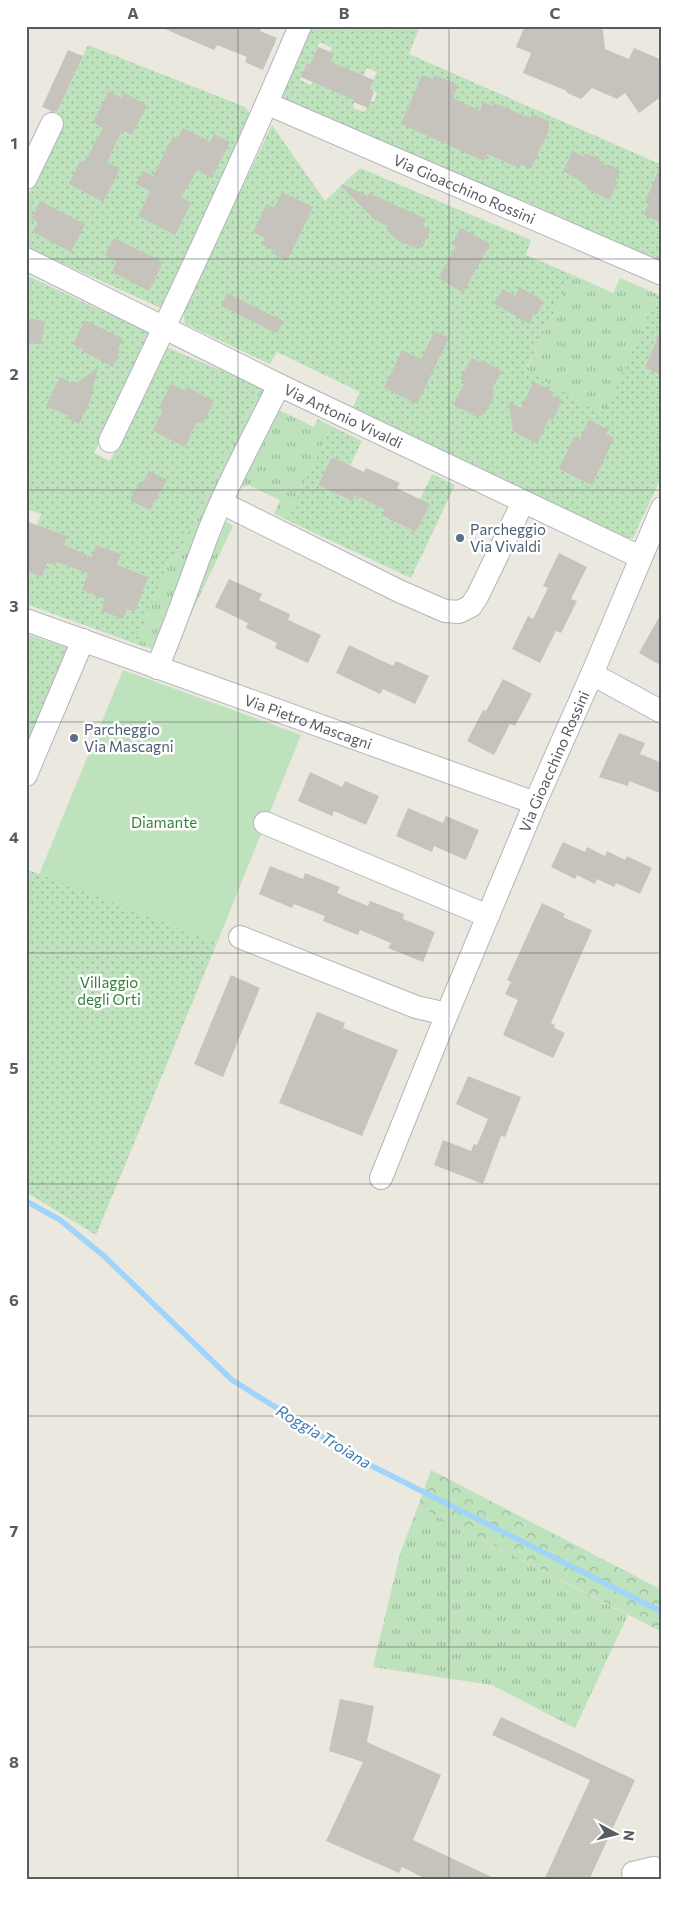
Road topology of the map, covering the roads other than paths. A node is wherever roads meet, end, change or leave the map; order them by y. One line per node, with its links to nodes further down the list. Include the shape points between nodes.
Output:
1 (300, 26): 2 (street)
2 (268, 104): 6 (street, Via Gioacchino Rossini); 7 (street)
3 (52, 124): 4 (street)
4 (26, 178)
5 (26, 259): 7 (street, Via Antonio Vivaldi)
6 (662, 274)
7 (165, 327): 8 (street, Via Antonio Vivaldi); 9 (street)
8 (279, 385): 10 (street, Via Antonio Vivaldi); 11 (street)
9 (110, 441)
10 (523, 502): 11 (street, via 489,557 471,606 459,612 445,611 399,591); 13 (street, Via Antonio Vivaldi)
11 (222, 503): 16 (street)
12 (662, 508): 13 (street, Via Gioacchino Rossini)
13 (640, 556): 17 (street, Via Gioacchino Rossini)
14 (26, 620): 15 (street, Via Pietro Mascagni)
15 (83, 640): 16 (street, Via Pietro Mascagni); 19 (street)
16 (157, 668): 20 (street, Via Pietro Mascagni)
17 (592, 674): 18 (street); 20 (street, Via Gioacchino Rossini)
18 (662, 712)
19 (26, 775)
20 (535, 803): 22 (street, Via Gioacchino Rossini)
21 (265, 823): 22 (street)
22 (488, 916): 24 (street, Via Gioacchino Rossini)
23 (240, 937): 24 (street, via 416,1007)
24 (446, 1014): 25 (street, Via Gioacchino Rossini)
25 (381, 1178)
26 (633, 1872): 27 (street, via 654,1868)
27 (662, 1872)

